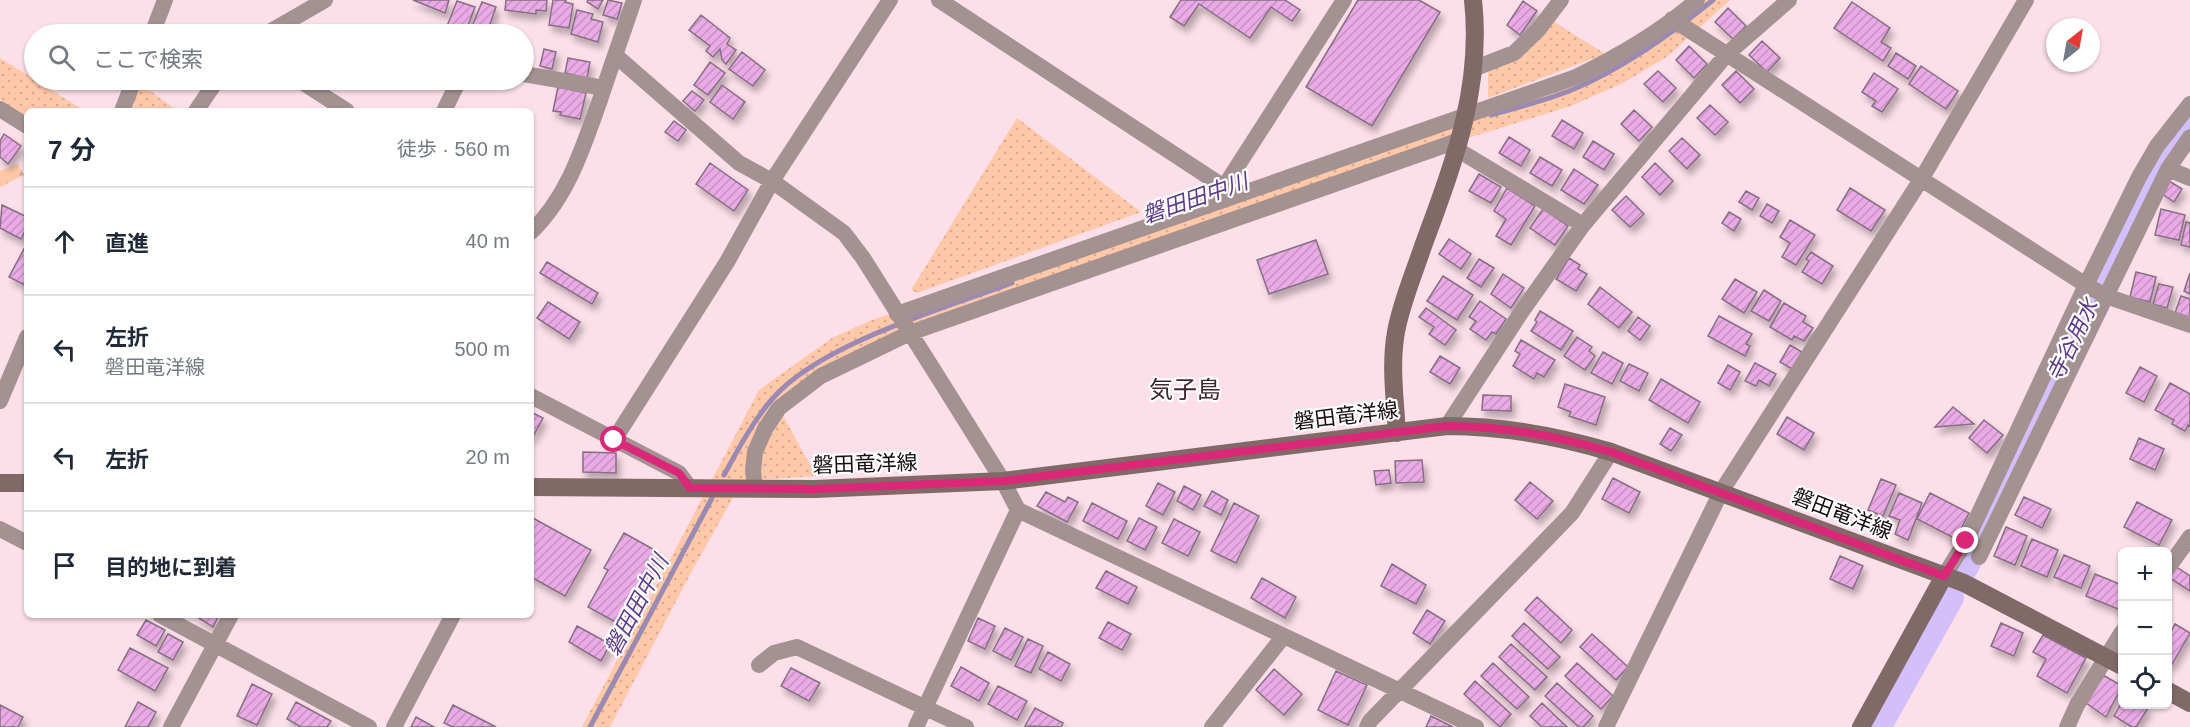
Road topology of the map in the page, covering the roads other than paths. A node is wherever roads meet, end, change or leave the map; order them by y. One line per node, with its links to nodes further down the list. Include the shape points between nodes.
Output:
1 (165, 0): 13 (street)
2 (325, 0): 14 (street)
3 (634, 0): 16 (street)
4 (890, 0): 36 (street)
5 (939, 0): 37 (street)
6 (1344, 0): 37 (street)
7 (1473, 0): 17 (main road)
8 (1561, 0): 17 (street, via 1514,53)
9 (1697, 0): 12 (street)
10 (1790, 0): 15 (street)
11 (2026, 0): 34 (street)
12 (1672, 19): 15 (street); 31 (street, via 1624,54)
13 (156, 24)
14 (283, 24)
15 (1727, 54): 34 (street); 38 (street)
16 (615, 55): 19 (street); 36 (street, via 739,163)
17 (1473, 69): 31 (main road)
18 (534, 76): 19 (street)
19 (604, 88): 39 (street, via 575,167 559,198)
20 (130, 90): 25 (street)
21 (210, 90): 26 (street)
22 (314, 90): 27 (street)
23 (454, 90): 28 (street)
24 (2190, 104): 40 (street, via 2151,157)
25 (123, 108)
26 (198, 108)
27 (342, 108)
28 (445, 108)
29 (0, 109): 30 (street)
30 (24, 124)
31 (1462, 132): 37 (street); 38 (street); 44 (street); 49 (main road, via 1396,331 1392,359)
32 (2190, 136): 33 (street)
33 (2168, 169): 35 (street); 41 (street)
34 (1922, 178): 40 (street); 58 (street)
35 (2190, 178)
36 (772, 181): 42 (street, via 844,232); 50 (street, via 727,262)
37 (1225, 193): 42 (street)
38 (1583, 225): 48 (street)
39 (534, 229)
40 (2086, 285): 41 (street); 65 (street, via 1966,541)
41 (2106, 296): 43 (street); 63 (street)
42 (897, 314): 44 (street)
43 (2190, 325)
44 (910, 333): 52 (street); 57 (street, via 815,379 780,408 755,452)
45 (24, 344): 47 (street)
46 (534, 398): 50 (street)
47 (0, 401)
48 (1447, 426): 49 (main road, 磐田竜洋線); 51 (main road, 磐田竜洋線, via 1519,430)
49 (1397, 433): 52 (main road, 磐田竜洋線)
50 (614, 440): 56 (street, via 679,473)
51 (1611, 452): 58 (main road, 磐田竜洋線); 75 (street, via 1572,513)
52 (1003, 481): 57 (main road, 磐田竜洋線); 59 (street)
53 (0, 483): 54 (main road)
54 (24, 483)
55 (534, 487): 56 (main road, 磐田竜洋線)
56 (690, 488): 57 (main road, 磐田竜洋線)
57 (755, 489)
58 (1721, 492): 65 (main road, 磐田竜洋線); 87 (street)
59 (1018, 510): 69 (street); 78 (street)
60 (0, 529): 61 (street)
61 (24, 541)
62 (2189, 541): 64 (street)
63 (1979, 557)
64 (2172, 563)
65 (1944, 576): 72 (main road, 磐田竜洋線); 88 (main road)
66 (166, 618): 71 (street)
67 (229, 618): 71 (street)
68 (451, 618): 82 (street)
69 (1283, 637): 75 (street); 79 (street)
70 (2118, 638): 72 (street)
71 (215, 645): 80 (street); 81 (street)
72 (2106, 656): 73 (main road, 磐田竜洋線); 89 (street)
73 (2118, 664)
74 (759, 665): 78 (street, via 774,653 797,647)
75 (1398, 692): 85 (street); 86 (street)
76 (2172, 693): 77 (main road)
77 (2190, 703)
78 (925, 707): 83 (street); 84 (street)
79 (1216, 726)
80 (171, 727)
81 (369, 727)
82 (394, 727)
83 (916, 727)
84 (966, 727)
85 (1367, 727)
86 (1476, 727)
87 (1606, 727)
88 (1861, 727)
89 (2067, 727)

